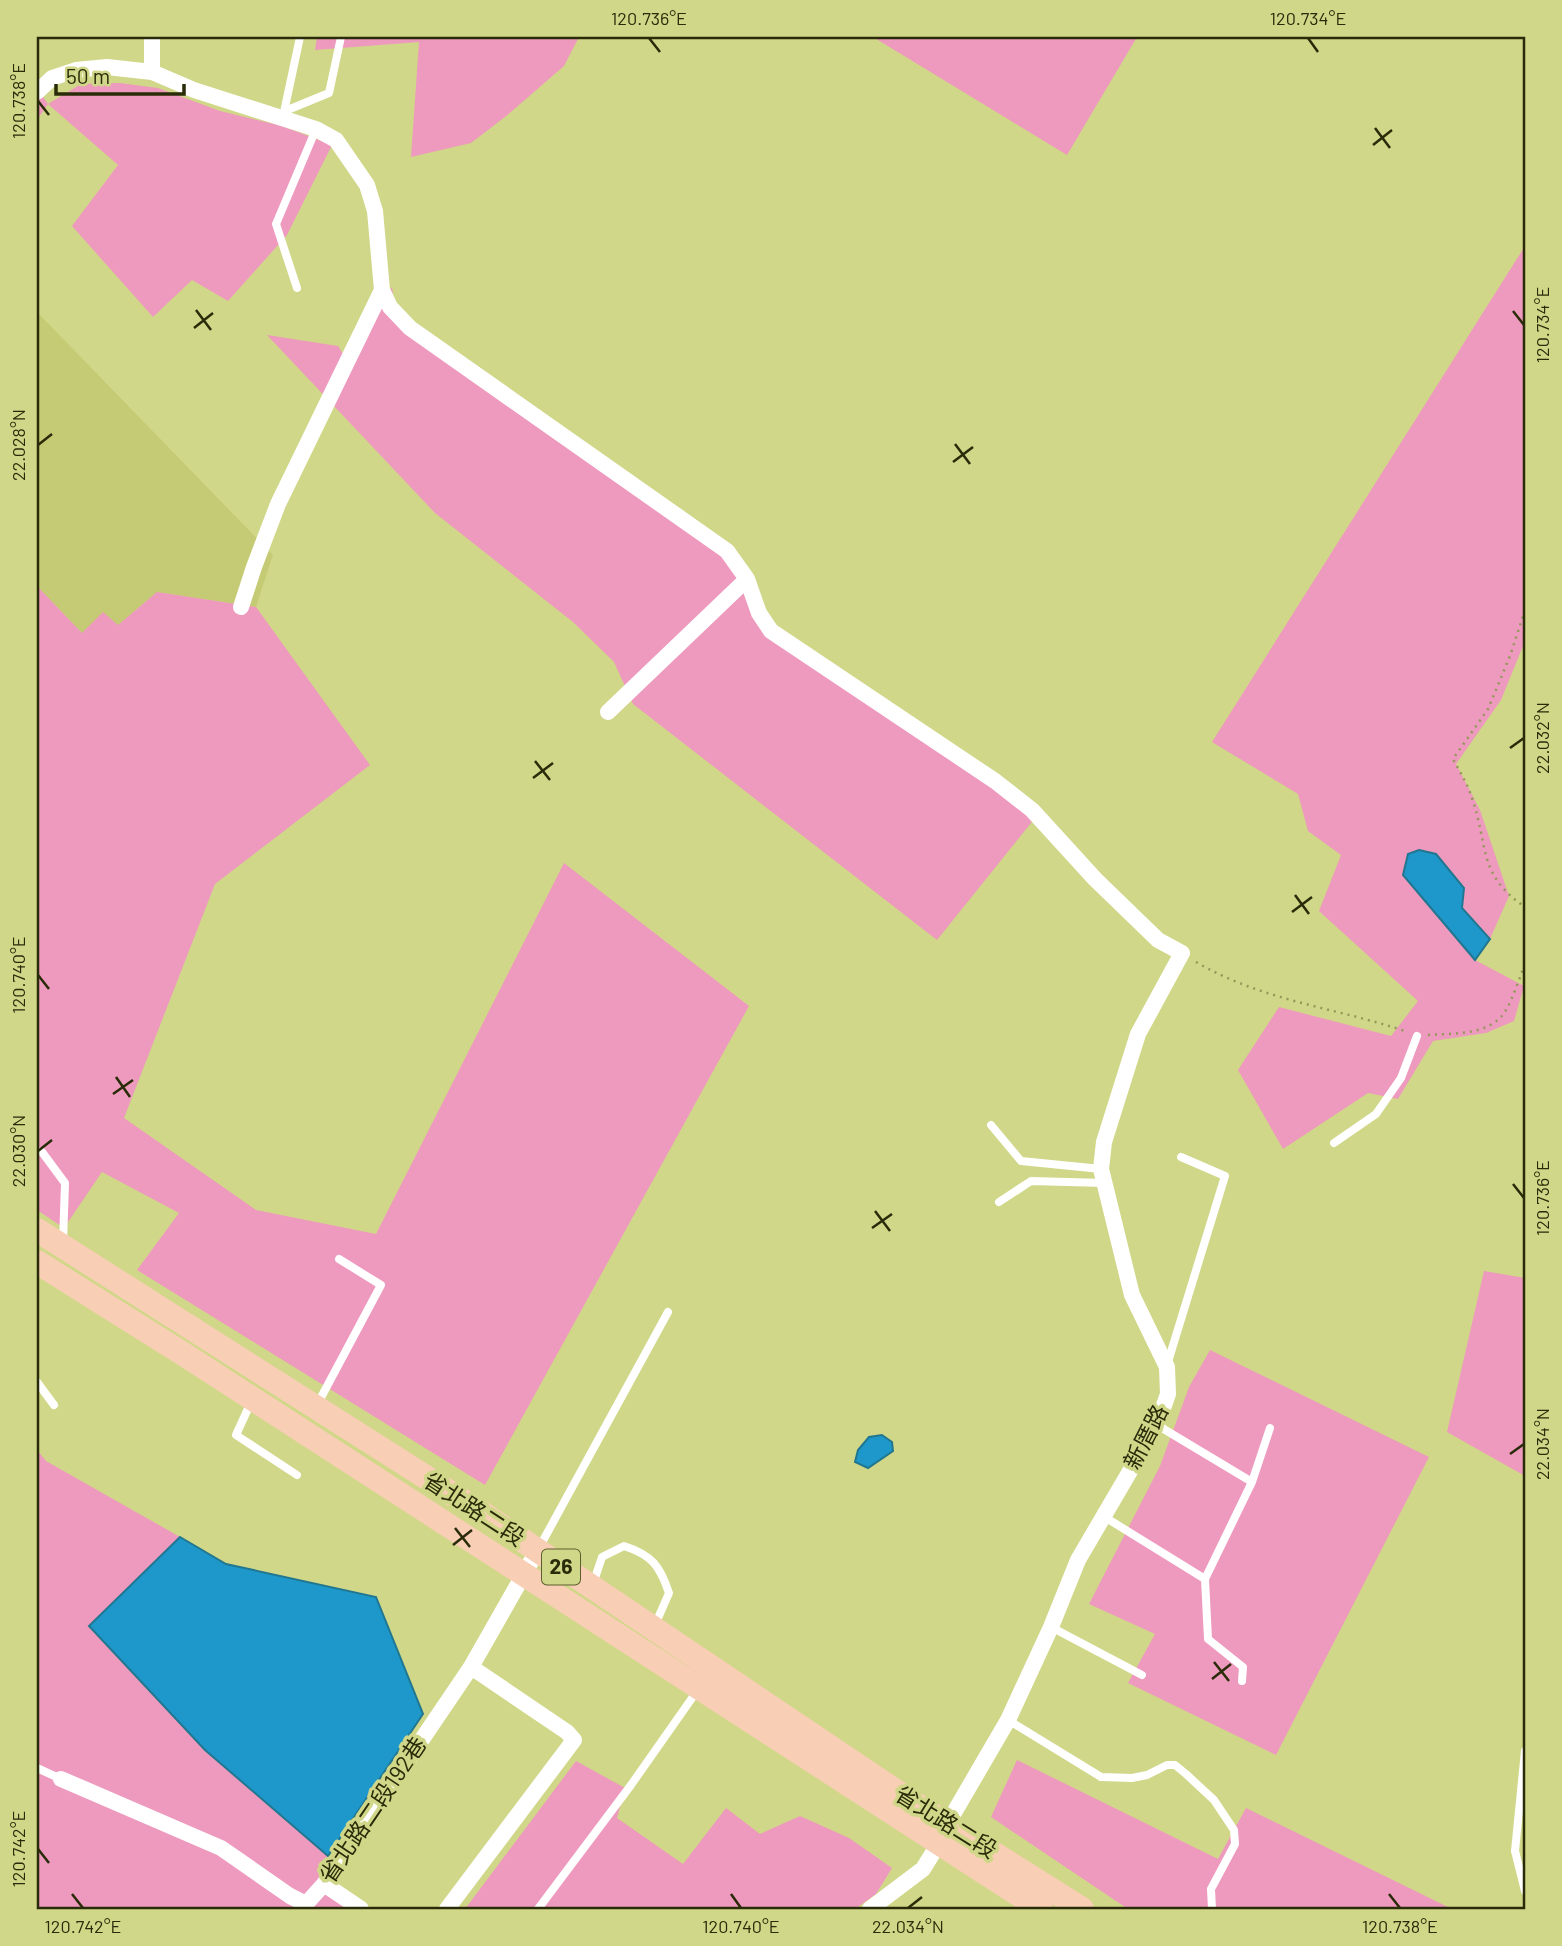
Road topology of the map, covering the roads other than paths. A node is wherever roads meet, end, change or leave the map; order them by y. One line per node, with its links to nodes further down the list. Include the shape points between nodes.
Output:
1 (152, 37): 4 (street)
2 (300, 37): 6 (lane)
3 (341, 37): 6 (lane, via 329,93)
4 (152, 72): 5 (street, via 107,67 76,70 52,78); 6 (street, via 194,90)
5 (37, 92)
6 (282, 114): 7 (street)
7 (316, 129): 8 (lane, via 276,224); 9 (street, via 336,140 367,185 375,211)
8 (297, 288)
9 (382, 290): 10 (street, via 410,328 727,551); 11 (street, via 278,504)
10 (747, 579): 12 (street); 18 (street, 新厝路, via 771,631 995,780 1032,810 1158,940 1182,953 1138,1034 1104,1142)
11 (241, 607)
12 (608, 712)
13 (1417, 1035): 15 (lane, via 1401,1078 1376,1114)
14 (991, 1125): 18 (lane, via 1021,1161)
15 (1334, 1143)
16 (37, 1151): 21 (lane, via 65,1183)
17 (1181, 1157): 25 (lane, via 1225,1176)
18 (1103, 1176): 19 (lane, via 1031,1181); 25 (street, 新厝路, via 1132,1296)
19 (999, 1202)
20 (37, 1230): 21 (main road, 省北路二段 / 26)
21 (62, 1246): 29 (main road, 省北路二段 / 26)
22 (339, 1259): 29 (lane, via 381,1285)
23 (41, 1268): 27 (main road, 省北路二段 / 26)
24 (667, 1312): 35 (lane)
25 (1167, 1367): 30 (street, 新厝路, via 1168,1394)
26 (37, 1382): 28 (lane)
27 (253, 1399): 32 (lane, via 236,1435); 36 (main road, 省北路二段 / 26)
28 (54, 1405)
29 (316, 1408): 35 (main road, 省北路二段 / 26)
30 (1157, 1425): 33 (lane); 34 (street, 新厝路)
31 (1270, 1428): 33 (lane)
32 (297, 1475)
33 (1252, 1482): 37 (lane)
34 (1103, 1516): 37 (lane); 39 (street, 新厝路, via 1078,1560)
35 (537, 1551): 36 (street, 省北路二段192巷); 38 (main road, 省北路二段 / 26)
36 (523, 1576): 41 (street, 省北路二段192巷); 44 (main road, 省北路二段 / 26)
37 (1205, 1579): 43 (lane, via 1208,1639 1244,1667)
38 (592, 1588): 40 (main road, 省北路二段 / 26); 40 (lane, via 601,1558 624,1546 643,1552 662,1570 669,1593)
39 (1051, 1627): 42 (lane); 45 (street, 新厝路)
40 (653, 1628): 49 (main road, 省北路二段 / 26, via 915,1804)
41 (471, 1667): 50 (street, 省北路二段192巷); 53 (street, via 574,1740)
42 (1143, 1675)
43 (1242, 1681)
44 (698, 1688): 49 (main road, 省北路二段 / 26); 54 (lane)
45 (1008, 1720): 49 (street, 新厝路); 58 (lane, via 1101,1777 1132,1778 1167,1765 1186,1774 1214,1800 1234,1830 1235,1844 1211,1889)
46 (1525, 1751): 51 (lane, via 1515,1851)
47 (37, 1768): 48 (lane)
48 (61, 1779): 50 (street, 省北路二段192巷, via 220,1848 306,1904)
49 (944, 1833): 55 (street, 新厝路, via 923,1869); 56 (main road, 省北路二段 / 26); 57 (main road, 省北路二段 / 26)
50 (324, 1884): 52 (street)
51 (1525, 1891)
52 (361, 1909)
53 (447, 1909)
54 (538, 1909)
55 (870, 1909)
56 (1041, 1909)
57 (1082, 1909)
58 (1212, 1909)

